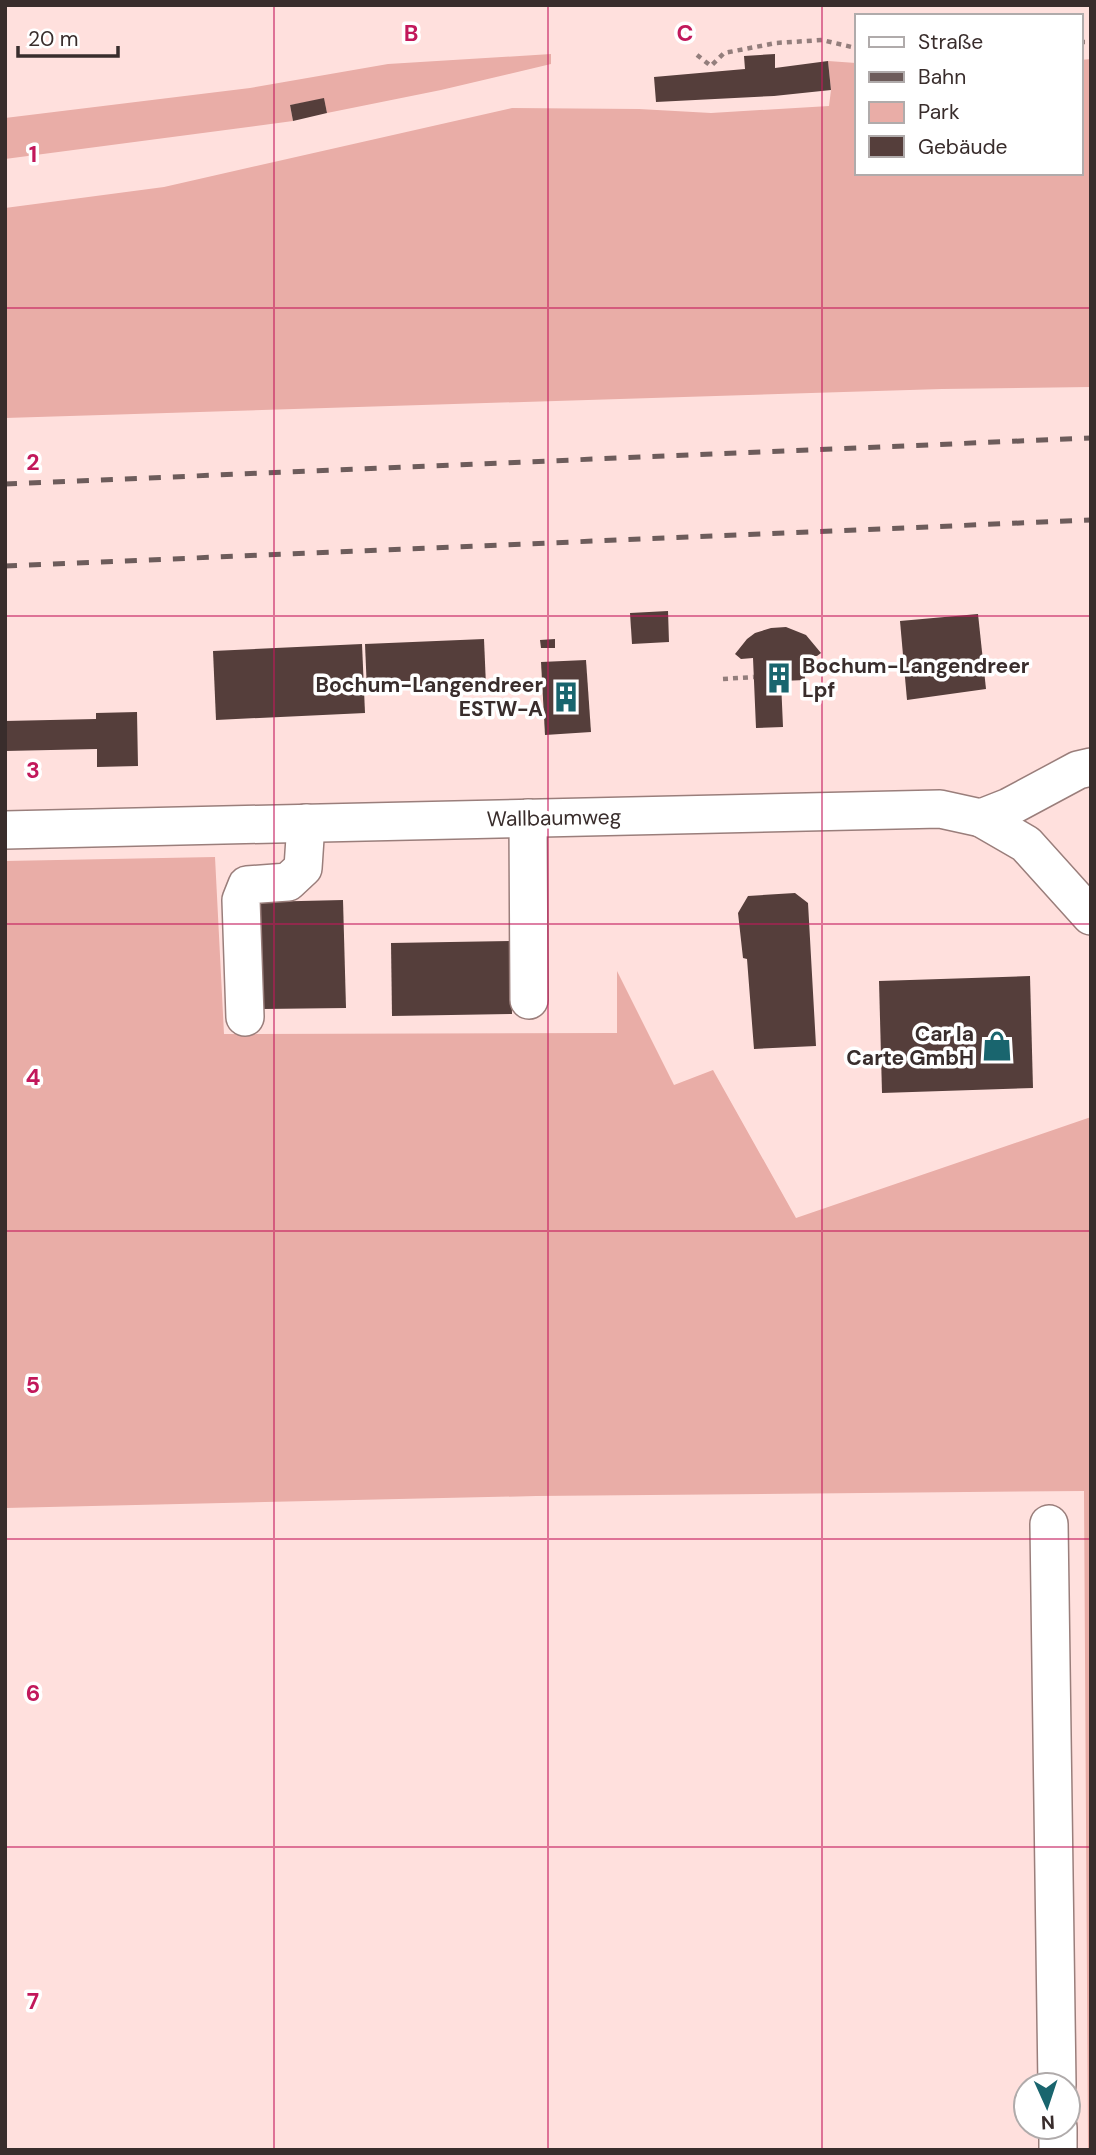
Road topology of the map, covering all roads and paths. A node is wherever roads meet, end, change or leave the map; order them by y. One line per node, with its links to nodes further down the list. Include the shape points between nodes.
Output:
1 (855, 48): 2 (path, via 822,40 776,43 724,52 711,66)
2 (698, 55)
3 (754, 677): 4 (path)
4 (723, 679)
5 (1091, 767): 7 (street, via 1078,769)
6 (528, 818): 7 (street, Wallbaumweg, via 940,809); 8 (street, Wallbaumweg); 11 (street)
7 (981, 818): 10 (street, Wallbaumweg, via 1026,844)
8 (306, 823): 9 (street, Wallbaumweg); 12 (street, via 303,868 288,883 247,885 241,900)
9 (5, 831)
10 (1091, 916)
11 (529, 1000)
12 (245, 1017)
13 (1049, 1524): 14 (street)
14 (1057, 2071)

